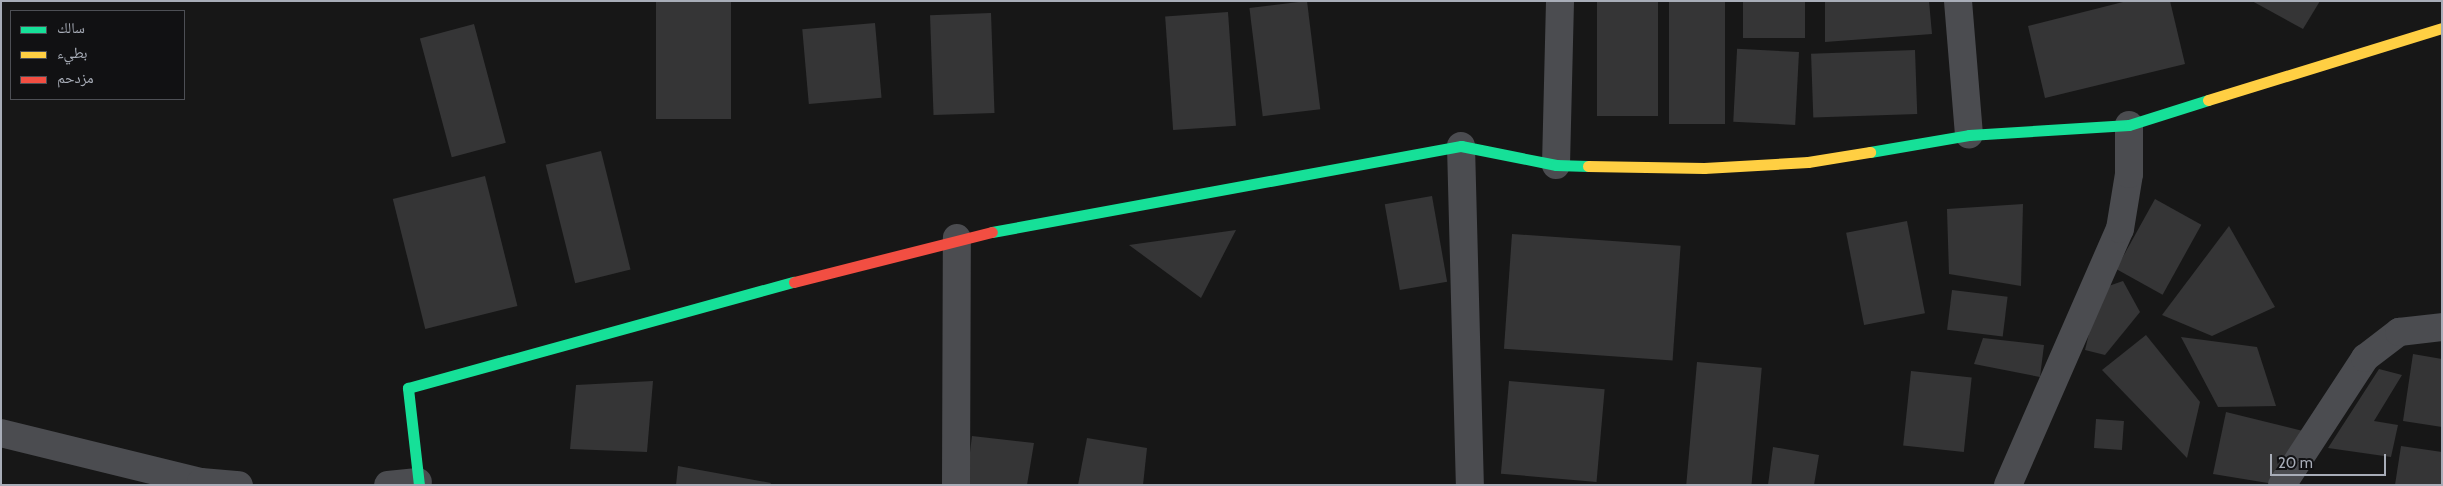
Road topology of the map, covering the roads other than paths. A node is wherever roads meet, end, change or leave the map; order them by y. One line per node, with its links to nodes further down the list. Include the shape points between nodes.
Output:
1 (1560, 1): 7 (street)
2 (1958, 1): 5 (street)
3 (2442, 28): 4 (street)
4 (2129, 125): 5 (street); 16 (street, via 2129,174 2120,229)
5 (1969, 135): 7 (street, via 1808,162 1704,168)
6 (1462, 146): 7 (street); 8 (street); 15 (street)
7 (1556, 165)
8 (957, 238): 11 (street, via 408,388); 14 (street)
9 (2442, 327): 17 (street, via 2399,332 2365,358)
10 (1, 433): 12 (street, via 201,482)
11 (418, 483): 13 (street)
12 (239, 485)
13 (388, 485)
14 (956, 485)
15 (1470, 485)
16 (2008, 485)
17 (2282, 485)

